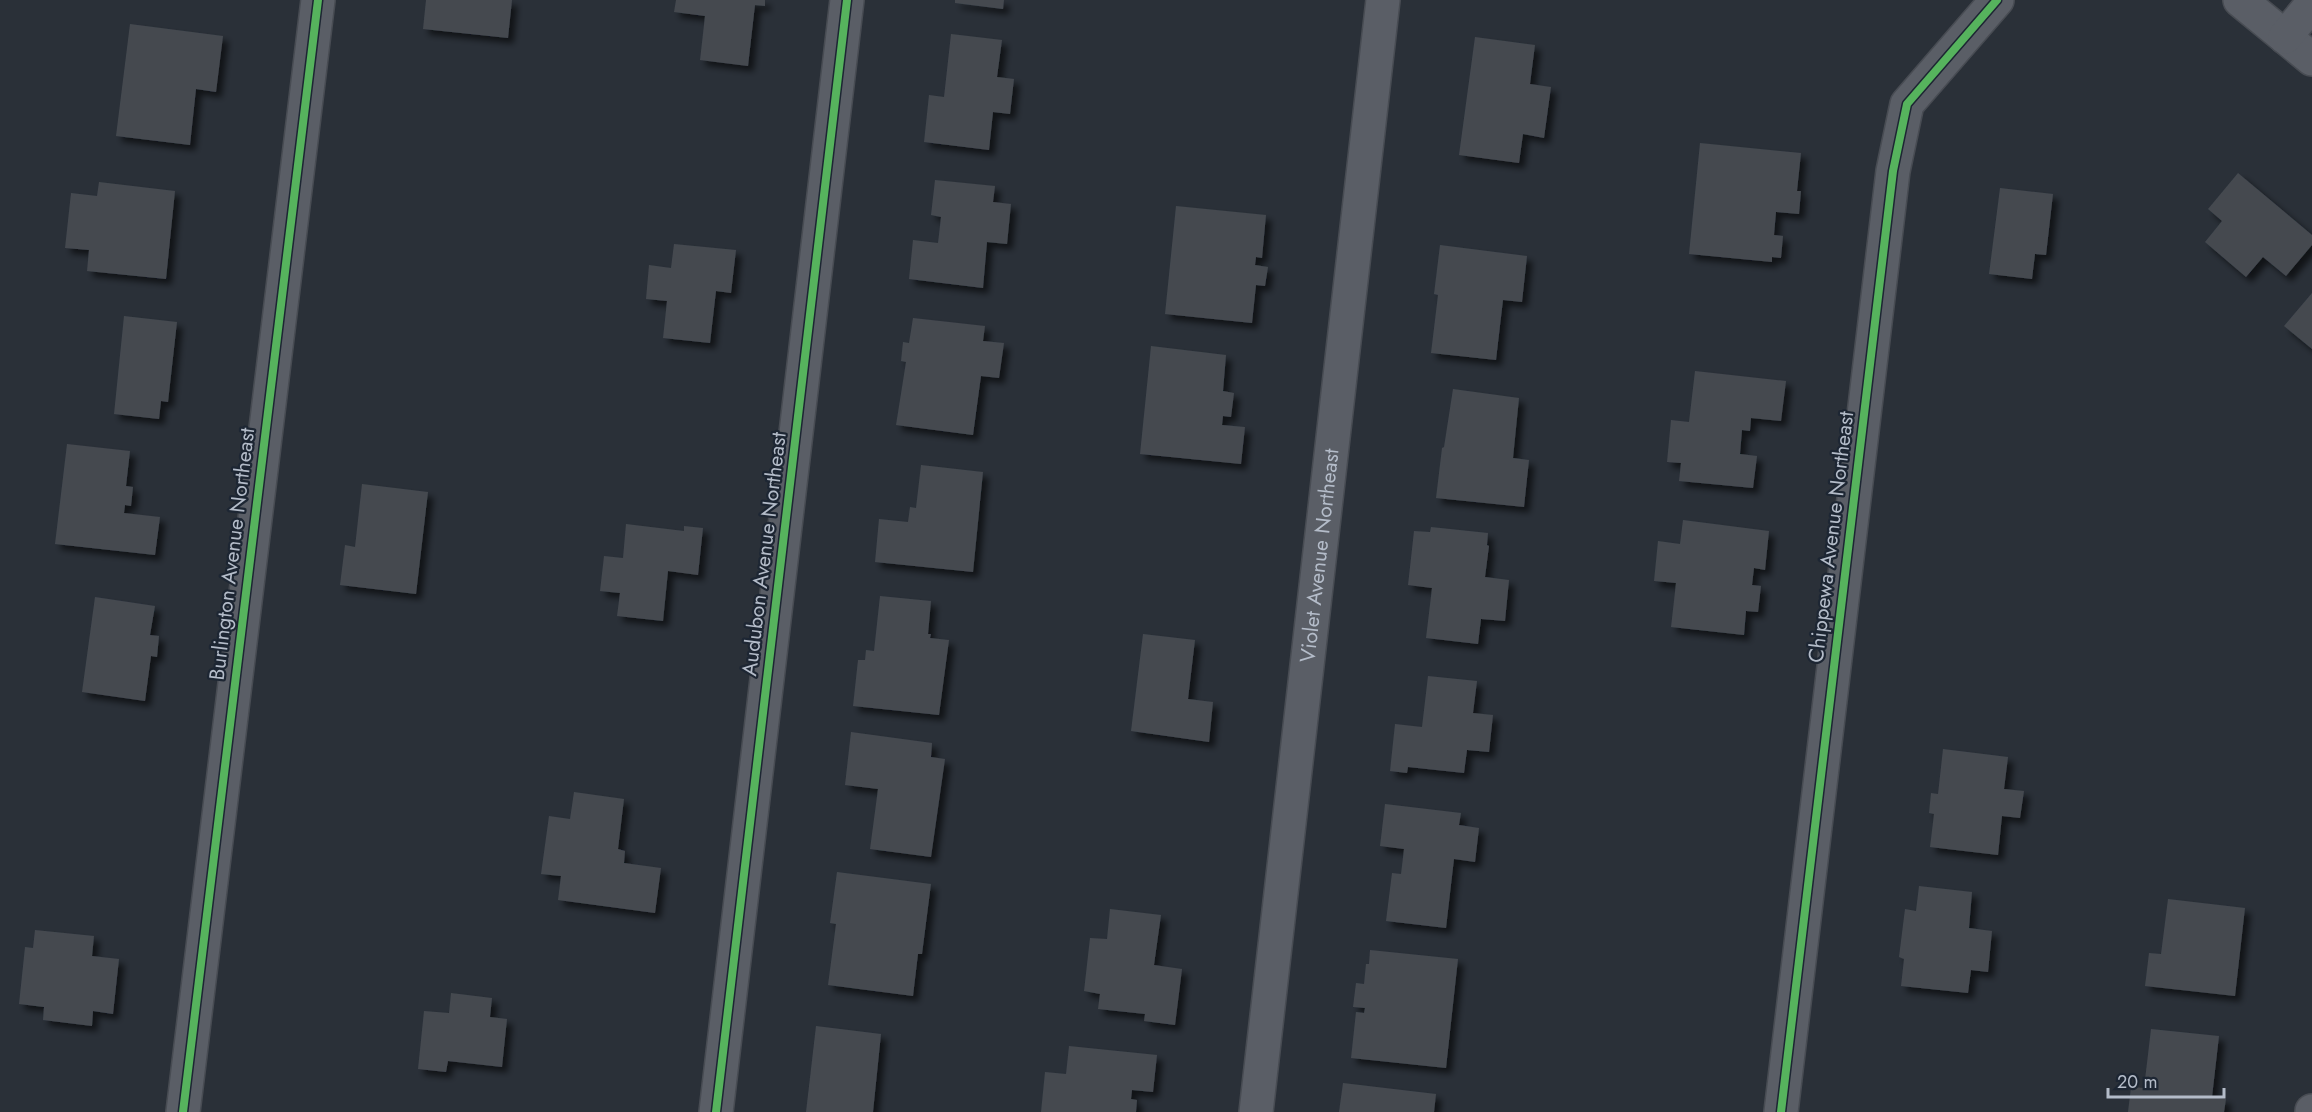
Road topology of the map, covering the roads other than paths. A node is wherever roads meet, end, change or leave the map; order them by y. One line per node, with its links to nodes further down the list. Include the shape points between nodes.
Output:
1 (318, 0): 9 (street, Burlington Avenue Northeast)
2 (848, 0): 10 (street, Audubon Avenue Northeast)
3 (1383, 0): 11 (street, Violet Avenue Northeast)
4 (1997, 0): 12 (street, Chippewa Avenue Northeast, via 1907,104 1896,160)
5 (2240, 0): 7 (street)
6 (2312, 4): 7 (street)
7 (2285, 37): 8 (street)
8 (2312, 59)
9 (183, 1112)
10 (716, 1112)
11 (1256, 1112)
12 (1781, 1112)

